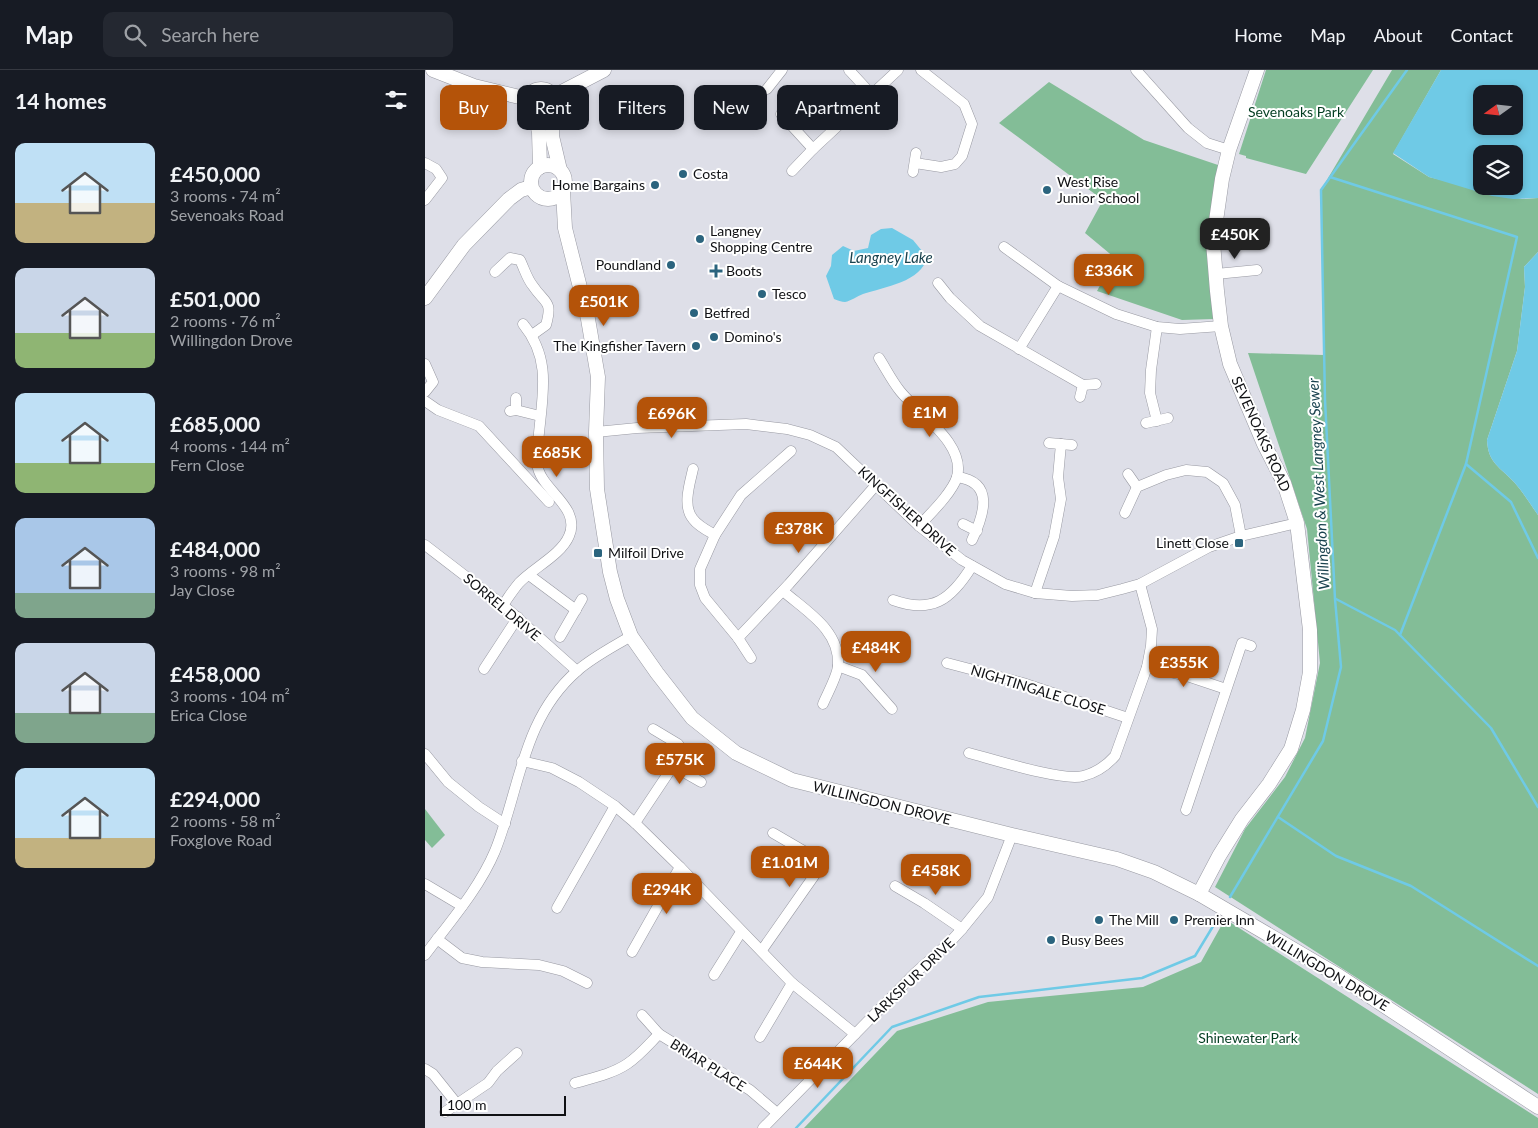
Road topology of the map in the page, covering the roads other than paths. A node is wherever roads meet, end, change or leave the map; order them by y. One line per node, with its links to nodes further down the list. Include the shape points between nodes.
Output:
1 (433, 70): 13 (main road, via 475,86)
2 (604, 70): 9 (main road)
3 (782, 70): 12 (street)
4 (849, 70): 10 (street)
5 (897, 70): 11 (street)
6 (921, 70): 21 (street, via 964,104 972,124 962,156 955,164)
7 (1136, 70): 19 (street, via 1188,128 1207,143)
8 (1255, 70): 19 (main road, SEVENOAKS ROAD)
9 (575, 85)
10 (863, 85)
11 (882, 85)
12 (767, 89)
13 (517, 96)
14 (538, 130): 22 (main road)
15 (552, 130): 23 (main road)
16 (796, 130): 18 (street)
17 (834, 130): 18 (street)
18 (813, 149): 24 (street)
19 (1229, 150): 33 (main road, SEVENOAKS ROAD, via 1213,242)
20 (425, 163): 28 (street, via 436,169 442,178)
21 (915, 163)
22 (540, 167): 23 (main road, via 551,165); 25 (main road, via 531,178)
23 (560, 170): 26 (main road, via 565,180)
24 (792, 172)
25 (531, 187): 27 (main road); 36 (main road, via 509,199 464,244)
26 (563, 192): 27 (main road, via 555,198); 29 (main road, WILLINGDON DROVE)
27 (546, 199): 29 (main road, WILLINGDON DROVE)
28 (425, 200)
29 (565, 228): 52 (main road, WILLINGDON DROVE, via 589,319 598,377)
30 (1004, 247): 35 (street)
31 (1257, 270): 33 (street)
32 (495, 272): 40 (street, via 510,258 520,260 532,286 547,302 546,325)
33 (1216, 274): 38 (main road, SEVENOAKS ROAD)
34 (937, 283): 41 (street, via 980,326)
35 (1058, 286): 39 (street, via 1117,314); 41 (street)
36 (425, 298)
37 (523, 324): 40 (street)
38 (1221, 326): 39 (street); 64 (main road, SEVENOAKS ROAD, via 1230,364 1264,444 1285,483)
39 (1157, 327): 51 (street, via 1150,393 1163,419)
40 (532, 335): 50 (street, via 544,371)
41 (1019, 349): 45 (street)
42 (879, 358): 59 (street, via 899,390 952,446)
43 (425, 364): 46 (street, via 433,382)
44 (1095, 384): 45 (street)
45 (1083, 385): 47 (street)
46 (425, 392)
47 (1080, 397)
48 (516, 398): 50 (street, via 513,410)
49 (425, 402): 62 (street, via 479,426)
50 (541, 416): 71 (street, via 539,476 567,510 571,524 569,536 561,548)
51 (1146, 423)
52 (596, 432): 60 (street, KINGFISHER DRIVE, via 746,424 787,429 835,447); 80 (main road, WILLINGDON DROVE, via 597,488 604,541 617,599)
53 (1049, 443): 54 (street)
54 (1061, 444): 55 (street); 74 (street, via 1058,477 1061,499 1054,537)
55 (1072, 445)
56 (791, 451): 67 (street, via 741,495)
57 (693, 469): 67 (street, via 687,507 692,519)
58 (1128, 474): 61 (street)
59 (957, 477): 65 (street, via 977,484 983,494 975,536); 66 (street)
60 (876, 484): 66 (street, KINGFISHER DRIVE); 73 (street)
61 (1137, 487): 63 (street); 68 (street, via 1186,470 1207,472 1223,483 1235,505)
62 (549, 502)
63 (1125, 513)
64 (1297, 523): 68 (street, KINGFISHER DRIVE); 109 (main road, SEVENOAKS ROAD, via 1310,630 1310,672 1303,710 1291,749 1242,819)
65 (963, 524)
66 (919, 526): 70 (street, KINGFISHER DRIVE)
67 (715, 535): 82 (street, via 700,570 700,585 705,598)
68 (1241, 536): 72 (street, KINGFISHER DRIVE, via 1209,547)
69 (425, 545): 77 (street, SORREL DRIVE)
70 (972, 566): 74 (street, KINGFISHER DRIVE, via 1005,584); 76 (street, via 951,594 935,603 922,606)
71 (529, 575): 77 (street); 78 (street)
72 (1140, 584): 74 (street, KINGFISHER DRIVE, via 1098,595); 87 (street, via 1151,629)
73 (783, 591): 82 (street); 86 (street, via 825,628 835,642)
74 (1035, 593)
75 (581, 599): 78 (street)
76 (893, 600)
77 (503, 605): 79 (street, SORREL DRIVE)
78 (575, 610): 81 (street)
79 (518, 617): 88 (street); 89 (street, SORREL DRIVE)
80 (631, 636): 89 (street); 105 (main road, WILLINGDON DROVE, via 692,718 736,753 792,780)
81 (560, 637)
82 (738, 638): 84 (street)
83 (1251, 646): 90 (street, via 1242,642)
84 (751, 658)
85 (947, 663): 93 (street, NIGHTINGALE CLOSE, via 1023,683)
86 (838, 666): 91 (street); 92 (street, via 861,675)
87 (1147, 667): 90 (street); 93 (street)
88 (484, 669)
89 (577, 671): 97 (street, via 549,702)
90 (1227, 689): 101 (street)
91 (823, 704)
92 (892, 709)
93 (1128, 718): 95 (street, via 1115,756 1082,777 1065,778)
94 (653, 730): 98 (street, via 681,748)
95 (969, 753)
96 (425, 754): 103 (street, via 448,782)
97 (522, 761): 100 (street, via 552,768); 103 (street)
98 (673, 766): 99 (street); 102 (street)
99 (701, 782)
100 (615, 806): 102 (street); 111 (street)
101 (1186, 810)
102 (635, 823): 106 (street)
103 (505, 824): 110 (street, via 494,854)
104 (773, 833): 115 (street, via 809,854 815,863 815,873)
105 (1012, 836): 109 (main road, WILLINGDON DROVE, via 1117,859 1154,872); 112 (street, LARKSPUR DRIVE, via 988,897)
106 (680, 867): 113 (street); 116 (street)
107 (425, 884): 110 (street)
108 (895, 886): 112 (street)
109 (1199, 894): 129 (main road, WILLINGDON DROVE, via 1339,976)
110 (462, 906): 114 (street)
111 (557, 908)
112 (962, 929): 123 (street, LARKSPUR DRIVE)
113 (741, 932): 115 (street); 118 (street)
114 (437, 939): 117 (street); 120 (street, via 462,958 539,965 563,971)
115 (762, 950): 119 (street)
116 (632, 952)
117 (425, 955)
118 (715, 975)
119 (792, 983): 123 (street); 124 (street)
120 (587, 984)
121 (642, 1015): 122 (street, BRIAR PLACE)
122 (659, 1034): 127 (street, via 626,1066); 131 (street, BRIAR PLACE, via 750,1090)
123 (855, 1034): 131 (street, LARKSPUR DRIVE)
124 (760, 1037)
125 (517, 1053): 128 (street, via 488,1083)
126 (425, 1068): 128 (street)
127 (575, 1083)
128 (457, 1104): 130 (street)
129 (1535, 1105)
130 (445, 1112)
131 (777, 1112): 132 (street, LARKSPUR DRIVE)
132 (763, 1128)

